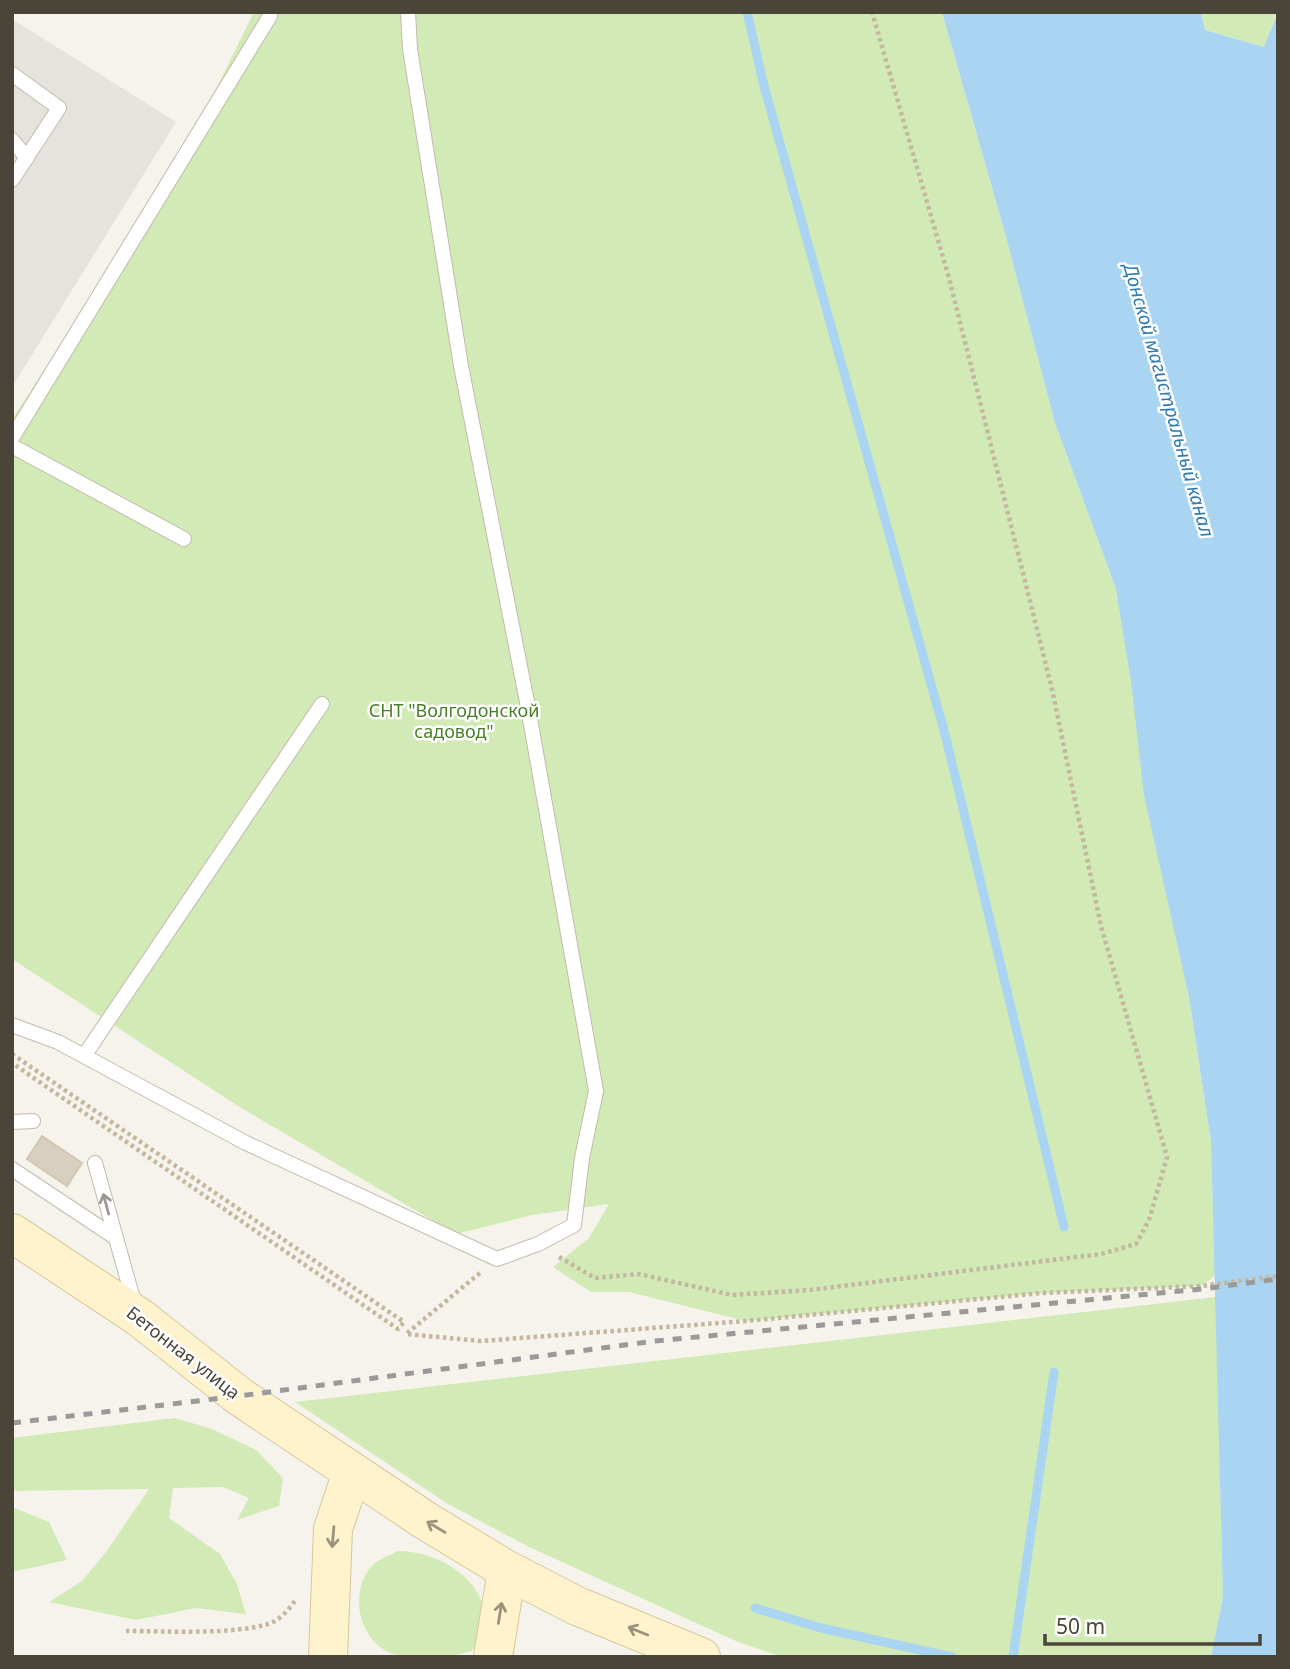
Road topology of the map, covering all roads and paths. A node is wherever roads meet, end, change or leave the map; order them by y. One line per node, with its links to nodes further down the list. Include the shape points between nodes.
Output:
1 (408, 12): 22 (lane, via 461,366 596,1091 573,1225)
2 (872, 12): 22 (path, via 949,278 1052,689 1101,926 1167,1157 1149,1220 1136,1244 1101,1254 810,1290 732,1295 639,1274 595,1278)
3 (270, 14): 8 (lane)
4 (12, 74): 6 (lane, via 59,108)
5 (12, 140): 6 (lane)
6 (27, 158): 7 (lane)
7 (12, 180)
8 (12, 438)
9 (12, 446): 10 (lane)
10 (184, 539)
11 (322, 704): 14 (lane)
12 (12, 1025): 14 (lane)
13 (12, 1054): 26 (path, via 404,1322)
14 (84, 1056): 23 (lane, via 246,1143)
15 (12, 1063): 26 (path)
16 (33, 1121): 17 (lane)
17 (12, 1122)
18 (95, 1163): 21 (lane, one-way to 18)
19 (12, 1169): 21 (lane)
20 (12, 1233): 25 (main road, Бетонная улица)
21 (116, 1238): 25 (lane)
22 (538, 1244): 23 (lane)
23 (497, 1259): 27 (path)
24 (1278, 1276): 27 (path, via 1200,1286 1042,1293 481,1341)
25 (139, 1317): 28 (main road, Бетонная улица, via 239,1396)
26 (398, 1329): 27 (path)
27 (406, 1334)
28 (352, 1472): 29 (main road, Бетонная улица, one-way to 28); 32 (main road, one-way to 32, via 333,1529)
29 (507, 1570): 33 (main road, one-way to 29); 34 (main road, Бетонная улица, one-way to 29, via 576,1606)
30 (302, 1591): 31 (path, via 290,1609 271,1624)
31 (126, 1631)
32 (328, 1657)
33 (493, 1657)
34 (701, 1657)

